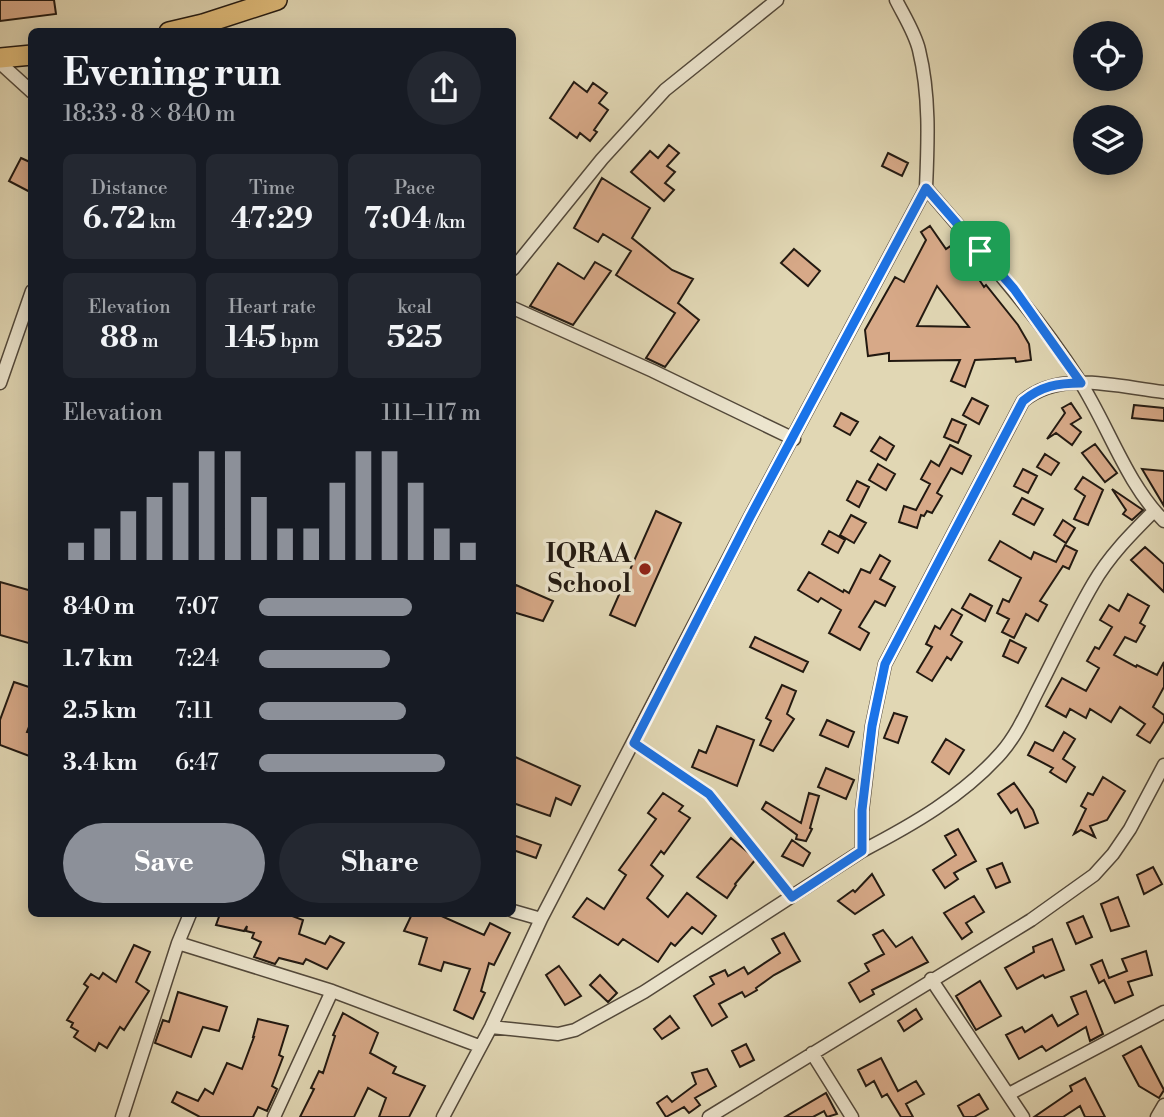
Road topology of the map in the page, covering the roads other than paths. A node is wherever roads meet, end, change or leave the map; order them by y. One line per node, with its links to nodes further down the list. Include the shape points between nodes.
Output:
1 (277, 0): 4 (highway)
2 (777, 0): 10 (street, via 665,90)
3 (896, 0): 9 (street, via 919,48 928,129)
4 (186, 28)
5 (28, 55): 6 (highway)
6 (0, 58)
7 (0, 63): 8 (street)
8 (28, 88)
9 (926, 188): 14 (street, via 1014,289); 16 (street)
10 (516, 265)
11 (28, 302): 13 (street)
12 (516, 309): 16 (street)
13 (0, 383)
14 (1081, 383): 15 (street); 17 (street); 20 (street, via 1047,386 1023,401 885,664 872,726)
15 (1164, 392)
16 (793, 439): 23 (street)
17 (1154, 511): 18 (street); 20 (street, via 1106,562 1002,752 950,800)
18 (1164, 521)
19 (1164, 765): 25 (street, via 1130,829 1094,875 1031,920)
20 (862, 851): 28 (street, via 644,992 575,1030 558,1034)
21 (516, 912): 23 (street)
22 (189, 917): 24 (street)
23 (541, 919): 28 (street)
24 (178, 943): 26 (street); 33 (street)
25 (931, 979): 30 (street); 31 (street)
26 (332, 991): 29 (street); 34 (street)
27 (1164, 1012): 31 (street)
28 (491, 1027): 29 (street)
29 (480, 1046): 35 (street)
30 (812, 1053): 36 (street); 37 (street)
31 (1009, 1094): 38 (street)
32 (1164, 1105): 39 (street)
33 (122, 1117)
34 (274, 1117)
35 (443, 1117)
36 (709, 1117)
37 (852, 1117)
38 (1023, 1117)
39 (1157, 1117)

